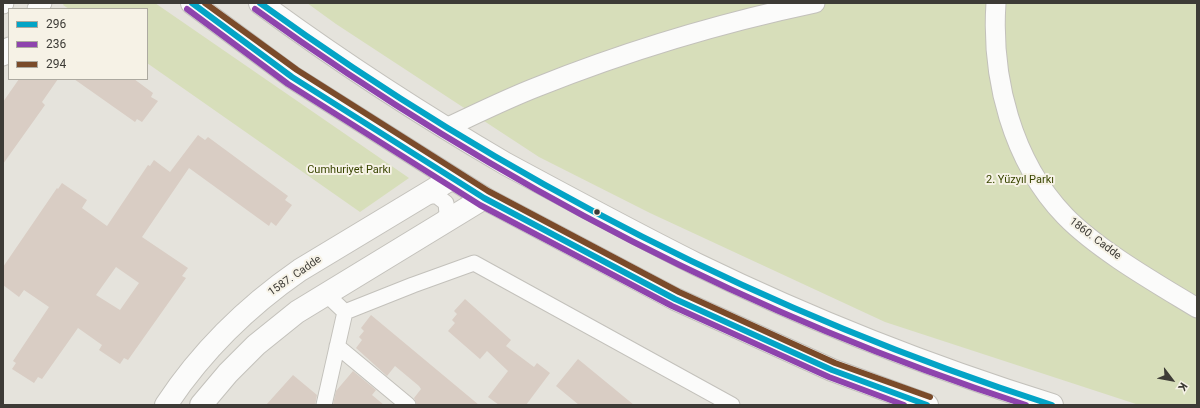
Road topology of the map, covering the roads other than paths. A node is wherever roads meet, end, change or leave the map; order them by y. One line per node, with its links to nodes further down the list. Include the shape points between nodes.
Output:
1 (192, 3): 6 (main road, via 292,77)
2 (260, 3): 5 (main road, via 317,45)
3 (815, 3): 5 (street, via 770,12 690,34 596,64)
4 (996, 3): 11 (street, 1860. Cadde, via 995,50 1004,98 1012,128 1039,181 1066,216 1086,234)
5 (446, 128): 20 (main road, via 506,164 704,267 848,332 994,387)
6 (451, 179): 7 (main road, 1587. Cadde); 8 (main road)
7 (422, 196): 9 (street, via 437,196 446,203 447,214); 14 (main road, 1587. Cadde, via 300,270 264,297 207,353)
8 (484, 198): 9 (main road); 19 (main road, via 675,299 832,370)
9 (439, 225): 10 (main road)
10 (326, 294): 12 (street); 15 (main road, via 297,312 256,345)
11 (1197, 308)
12 (345, 312): 13 (street); 18 (street, via 474,263)
13 (337, 346): 16 (street); 17 (street)
14 (166, 405)
15 (201, 405)
16 (324, 405)
17 (408, 405)
18 (732, 405)
19 (927, 405)
20 (1052, 405)

